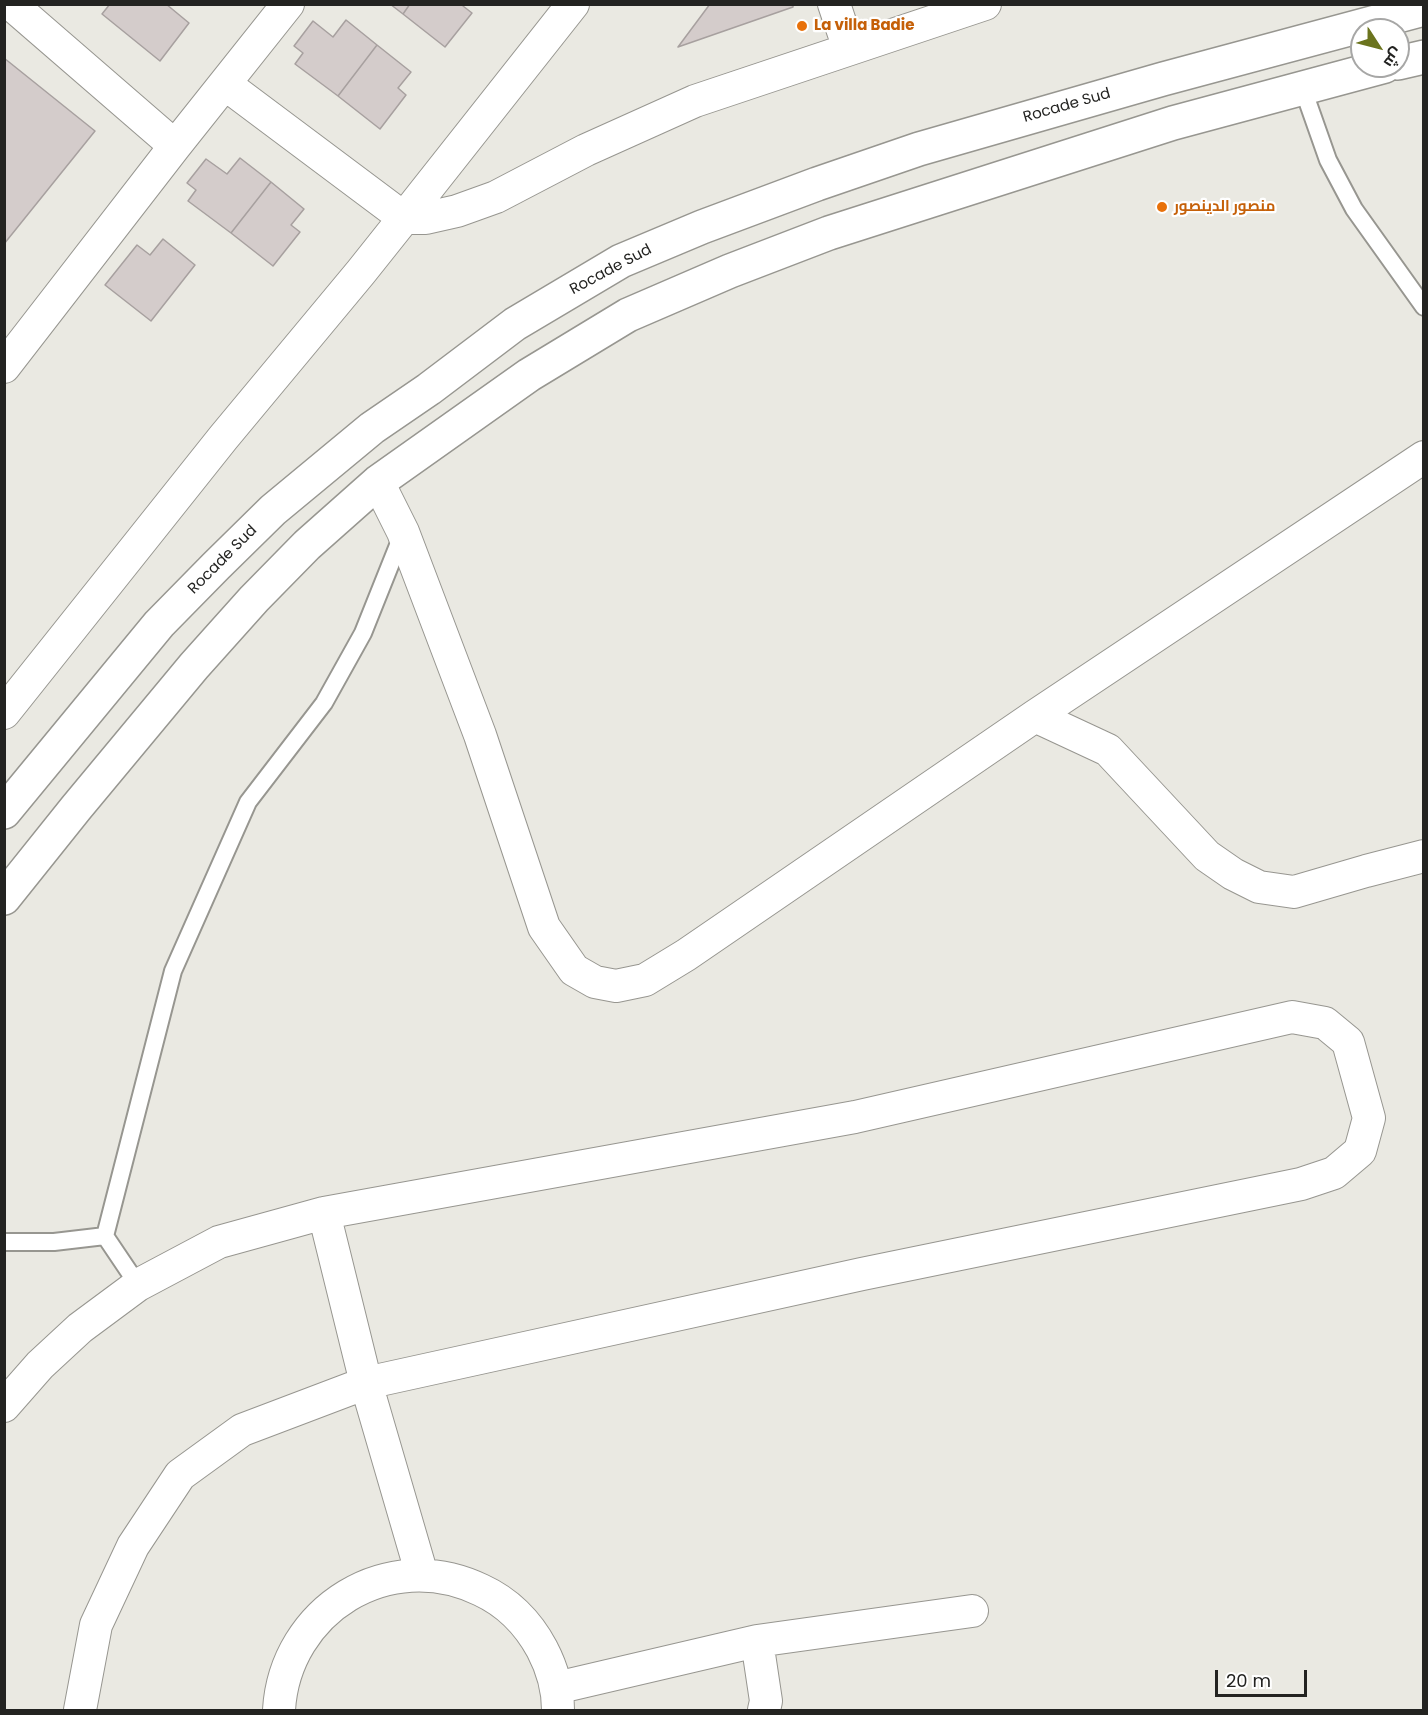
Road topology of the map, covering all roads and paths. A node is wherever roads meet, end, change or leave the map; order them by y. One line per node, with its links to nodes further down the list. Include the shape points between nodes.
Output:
1 (11, 4): 11 (street)
2 (288, 4): 9 (street)
3 (573, 4): 12 (street)
4 (834, 4): 7 (street)
5 (985, 4): 7 (street)
6 (1424, 9): 20 (highway, Rocade Sud, via 919,149 712,223 621,261 515,324 372,428 273,510 159,624)
7 (849, 49): 12 (street, via 695,101 586,150 496,197 447,214)
8 (1350, 76): 10 (highway)
9 (225, 84): 11 (street); 12 (street)
10 (1303, 89): 13 (lane, via 1328,160 1354,208); 16 (highway, via 1173,123 1000,177 829,233 730,271 628,315 529,375)
11 (175, 146): 14 (street)
12 (404, 218): 18 (street)
13 (1424, 307)
14 (4, 367)
15 (1424, 457): 19 (street)
16 (378, 482): 17 (street); 22 (highway, via 307,544 254,598)
17 (403, 532): 19 (street, via 480,735 544,927 574,970 595,982 616,986 645,980); 24 (lane, via 363,633 324,703 248,802 173,971)
18 (6, 708)
19 (1035, 716): 21 (street, via 1108,750 1207,856 1259,887 1294,892)
20 (4, 812)
21 (1424, 856)
22 (4, 898)
23 (324, 1213): 26 (street, via 219,1242); 27 (street); 27 (street, via 855,1117 1292,1017 1325,1023 1348,1042 1369,1118 1360,1151 1334,1173 1301,1184)
24 (105, 1236): 25 (lane); 26 (lane)
25 (4, 1242)
26 (138, 1285): 28 (street, via 80,1328 40,1365)
27 (366, 1383): 29 (street); 33 (street, via 242,1430 180,1475 133,1546 96,1625)
28 (5, 1406)
29 (423, 1575): 32 (street, via 473,1586 516,1614 537,1641 552,1672); 34 (street, via 375,1582 321,1615 293,1653)
30 (972, 1611): 31 (street)
31 (757, 1641): 32 (street); 35 (street)
32 (557, 1700)
33 (80, 1710)
34 (279, 1710)
35 (764, 1710)

